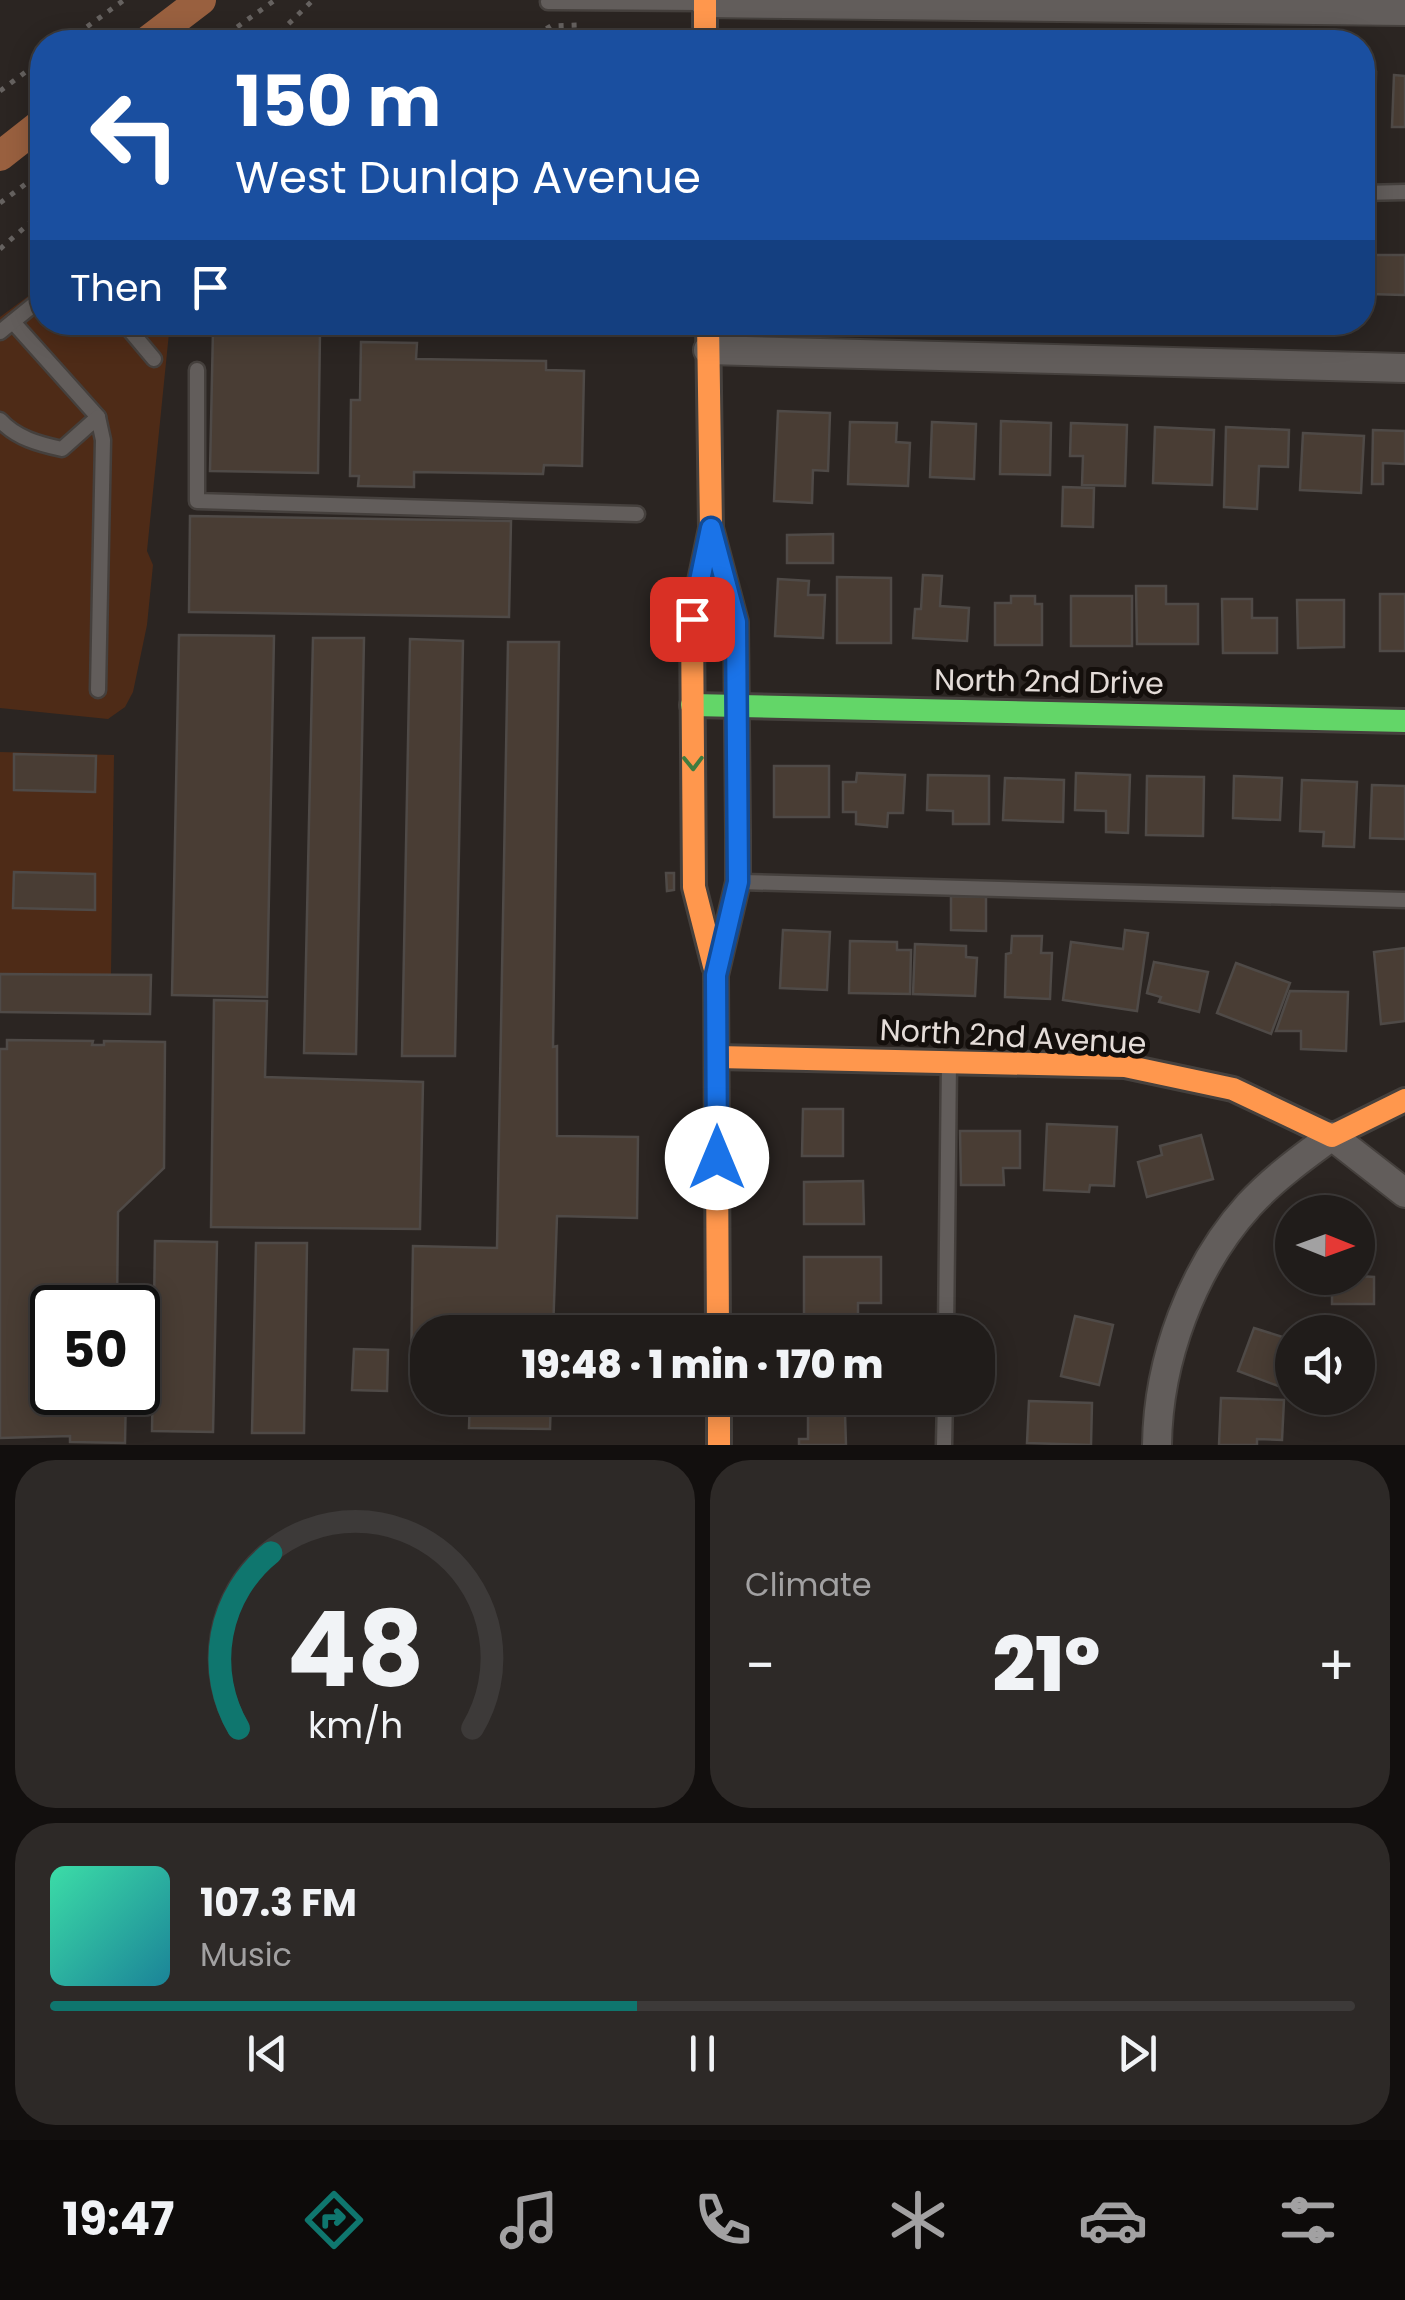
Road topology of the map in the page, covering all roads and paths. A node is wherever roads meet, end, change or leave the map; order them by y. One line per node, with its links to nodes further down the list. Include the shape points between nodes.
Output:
1 (124, 0): 9 (path)
2 (275, 0): 10 (path)
3 (313, 0): 11 (path)
4 (705, 1): 5 (lane); 6 (street); 13 (main road)
5 (548, 2)
6 (1042, 4): 7 (street)
7 (1392, 7)
8 (590, 25): 12 (path)
9 (83, 30)
10 (233, 30)
11 (282, 30)
12 (544, 30)
13 (705, 30)
14 (30, 69): 15 (path)
15 (0, 91)
16 (30, 181): 19 (path)
17 (1405, 192): 18 (lane)
18 (1375, 193)
19 (0, 203)
20 (30, 223): 21 (path)
21 (0, 249)
22 (30, 308): 23 (lane)
23 (13, 322): 24 (lane); 30 (lane)
24 (0, 332)
25 (134, 335): 27 (lane)
26 (708, 336): 28 (street); 33 (main road)
27 (154, 359)
28 (1405, 368)
29 (197, 370): 32 (lane, via 197,501)
30 (98, 416): 31 (lane, via 62,449 34,442); 34 (lane)
31 (0, 420)
32 (638, 514)
33 (711, 528): 35 (main road, via 692,619); 36 (main road, via 736,622)
34 (98, 690)
35 (692, 705): 36 (main road, North 2nd Drive); 40 (main road, one-way to 40, via 694,887)
36 (736, 705): 37 (main road, North 2nd Drive); 38 (main road)
37 (1405, 721)
38 (738, 882): 39 (lane); 40 (main road)
39 (1405, 900)
40 (716, 975): 41 (main road)
41 (717, 1056): 42 (main road, North 2nd Avenue); 46 (main road)
42 (948, 1062): 44 (main road, North 2nd Avenue, via 1125,1066 1233,1089); 47 (lane)
43 (1405, 1100): 44 (main road)
44 (1332, 1136): 45 (street); 52 (street, via 1277,1178 1227,1232 1181,1319 1164,1378)
45 (1405, 1194)
46 (718, 1315)
47 (946, 1315)
48 (719, 1415): 50 (main road)
49 (945, 1415): 51 (lane)
50 (719, 1445)
51 (944, 1445)
52 (1157, 1445)

